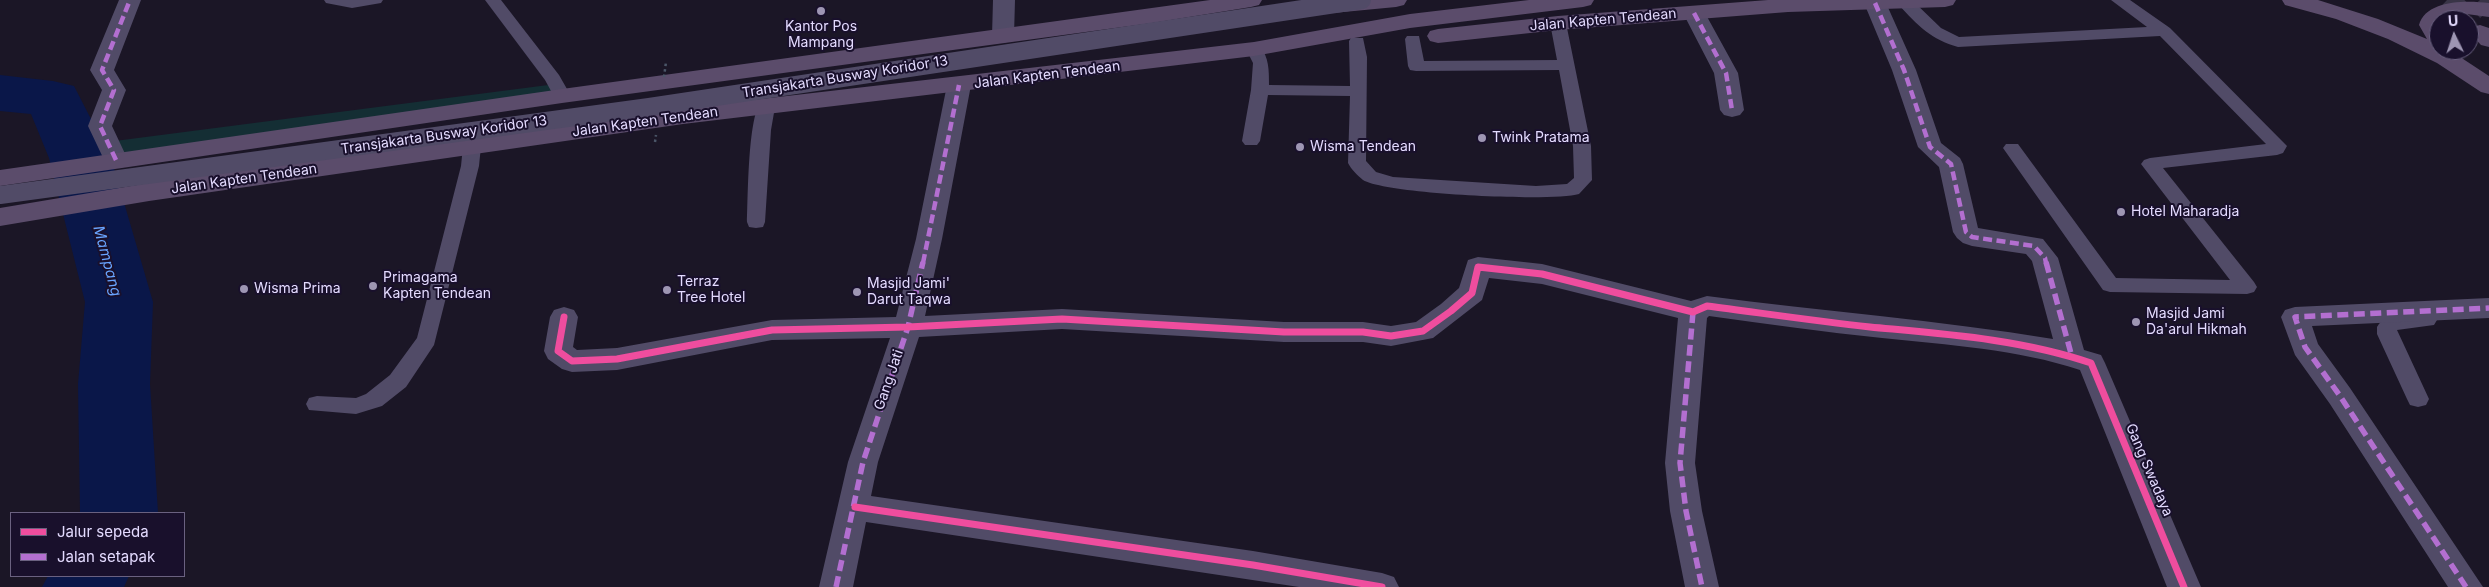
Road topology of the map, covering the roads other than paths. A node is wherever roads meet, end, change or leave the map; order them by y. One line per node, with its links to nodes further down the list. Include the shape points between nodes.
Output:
1 (130, 0): 38 (street, via 102,70 114,90 100,126)
2 (332, 0): 3 (lane, via 352,3)
3 (375, 0)
4 (493, 0): 32 (lane, via 553,79)
5 (1004, 0): 21 (street)
6 (1251, 0): 18 (main road)
7 (1362, 0): 39 (lane, Transjakarta Busway Koridor 13, bridge, via 649,107)
8 (1396, 0): 18 (main road, via 1286,11)
9 (1582, 0): 24 (main road, Jalan Kapten Tendean, via 1410,21)
10 (1945, 0): 13 (main road, Jalan Kapten Tendean)
11 (2118, 0): 20 (lane)
12 (2293, 0): 28 (main road, via 2402,37)
13 (1905, 2): 14 (main road, Jalan Kapten Tendean); 20 (lane, via 1928,27 1946,39 1958,42)
14 (1875, 3): 17 (main road, Jalan Kapten Tendean, via 1788,5); 47 (street, Gang Swadaya, via 1904,70 1930,147 1950,164 1966,232 1972,237 2034,246 2045,258)
15 (2439, 10): 16 (main road, via 2451,6)
16 (2489, 10)
17 (1694, 13): 19 (main road, Jalan Kapten Tendean); 34 (street, via 1726,73)
18 (1152, 16): 21 (main road)
19 (1558, 23): 22 (main road, Jalan Kapten Tendean); 27 (lane)
20 (2164, 31): 37 (lane, via 2279,148 2150,164 2247,287 2110,285)
21 (1003, 36): 32 (main road)
22 (1413, 39): 23 (main road, Jalan Kapten Tendean); 27 (lane, via 1416,66)
23 (1357, 41): 24 (main road, Jalan Kapten Tendean); 31 (lane)
24 (1293, 44): 25 (main road, Jalan Kapten Tendean)
25 (1254, 49): 29 (main road, Jalan Kapten Tendean); 30 (lane, via 1260,63)
26 (2459, 60): 28 (main road)
27 (1566, 65): 31 (lane, via 1582,146 1583,180 1572,190 1536,192 1392,183 1370,176 1357,163)
28 (2482, 81)
29 (959, 85): 33 (main road, Jalan Kapten Tendean); 46 (street, Gang Jati)
30 (1260, 90): 31 (lane); 35 (lane)
31 (1359, 92)
32 (562, 96): 38 (main road)
33 (766, 107): 36 (main road, Jalan Kapten Tendean); 41 (lane)
34 (1732, 110)
35 (1251, 141)
36 (472, 146): 40 (main road, Jalan Kapten Tendean); 49 (lane, via 470,166 427,340 398,382 374,400 356,406)
37 (2012, 148)
38 (116, 160): 39 (main road)
39 (1, 184)
40 (0, 216)
41 (756, 222)
42 (2489, 308): 55 (street, via 2295,316 2305,347)
43 (1693, 312): 46 (street, via 1542,274 1478,267 1472,293 1451,311 1423,331 1391,336 1363,332 1284,332 1062,319); 47 (street, via 1707,306 1982,338 2053,350); 53 (street, via 1680,462 1686,511)
44 (2489, 316): 48 (lane, via 2392,323 2387,327 2387,334)
45 (564, 317): 46 (street, via 558,352 572,361 617,359 772,330)
46 (908, 327): 50 (street, Gang Jati, via 863,462)
47 (2082, 360): 54 (street, Gang Swadaya)
48 (2418, 399)
49 (318, 404)
50 (855, 507): 51 (street, Gang Jati); 52 (street)
51 (836, 587)
52 (1382, 587)
53 (1702, 587)
54 (2184, 587)
55 (2466, 587)

